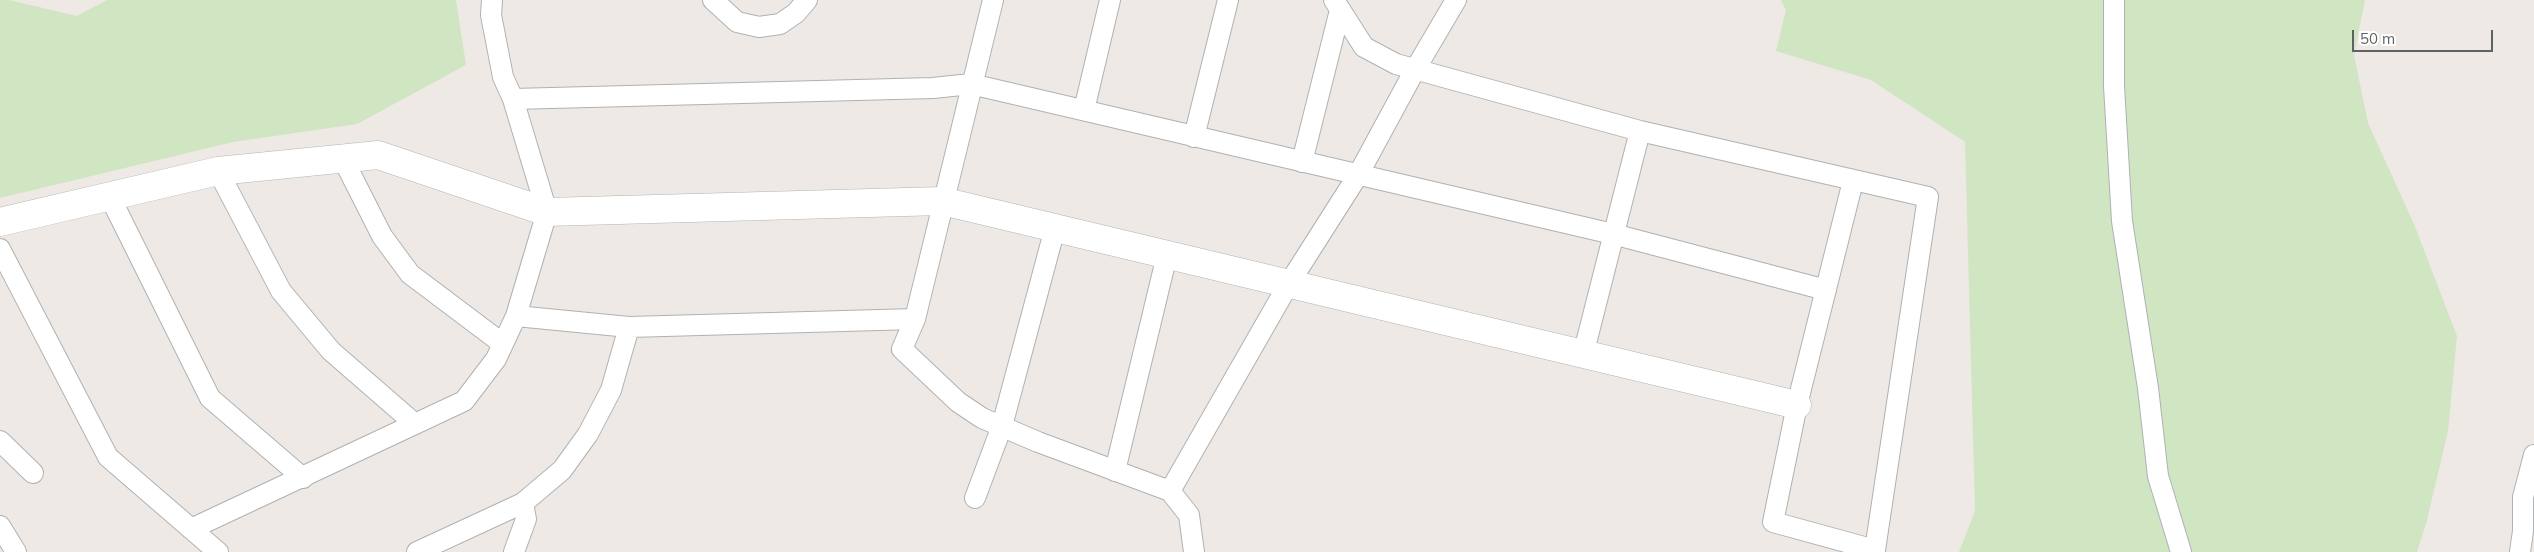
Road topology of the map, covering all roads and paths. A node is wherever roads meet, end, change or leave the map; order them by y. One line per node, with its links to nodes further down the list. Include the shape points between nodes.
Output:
1 (492, 0): 12 (street, via 491,15 503,77)
2 (713, 0): 3 (street, via 737,22 760,27 780,24)
3 (808, 0)
4 (993, 0): 11 (street)
5 (1110, 0): 13 (street)
6 (1228, 0): 15 (street)
7 (1456, 0): 10 (street)
8 (2114, 0): 55 (street, via 2114,86 2122,221 2158,476)
9 (1337, 5): 10 (street, via 1364,47 1396,64); 17 (street)
10 (1416, 68): 14 (street); 19 (street)
11 (972, 84): 12 (street, via 933,88); 13 (street); 22 (street)
12 (512, 99): 23 (street)
13 (1084, 110): 15 (street)
14 (1640, 131): 20 (street); 26 (street)
15 (1194, 137): 17 (street)
16 (343, 159): 18 (street); 23 (street, via 378,155); 35 (street, via 382,236 410,274)
17 (1302, 162): 19 (street)
18 (218, 171): 21 (street); 38 (street, via 281,291 331,351)
19 (1358, 175): 26 (street); 30 (street)
20 (1853, 180): 31 (street); 37 (street, via 1928,197 1875,550 1773,522)
21 (110, 197): 24 (street); 44 (street, via 210,398)
22 (942, 201): 23 (street); 25 (street); 33 (street)
23 (547, 212): 32 (street)
24 (0, 222)
25 (1055, 228): 28 (street); 39 (street)
26 (1614, 234): 31 (street); 36 (street)
27 (0, 249): 29 (street)
28 (1167, 256): 30 (street); 42 (street)
29 (5, 271): 49 (street, via 108,457)
30 (1288, 285): 36 (street); 45 (street)
31 (1826, 290): 37 (street)
32 (516, 316): 34 (street); 35 (street)
33 (915, 318): 34 (street); 39 (street, via 902,349 958,402 982,418)
34 (629, 327): 47 (street, via 611,390 588,434 562,470)
35 (502, 344): 38 (street, via 496,359 464,401)
36 (1583, 355): 37 (street)
37 (1797, 405)
38 (415, 424): 44 (street)
39 (1002, 426): 42 (street); 46 (street)
40 (0, 441): 43 (street)
41 (2534, 455): 56 (street, via 2523,497)
42 (1115, 471): 45 (street)
43 (33, 473)
44 (303, 478): 49 (street)
45 (1170, 491): 54 (street, via 1190,515)
46 (975, 498)
47 (523, 503): 52 (street); 53 (street, via 526,519)
48 (0, 526): 50 (street)
49 (191, 530): 51 (street)
50 (16, 552)
51 (218, 552)
52 (417, 552)
53 (514, 552)
54 (1194, 552)
55 (2181, 552)
56 (2520, 552)

